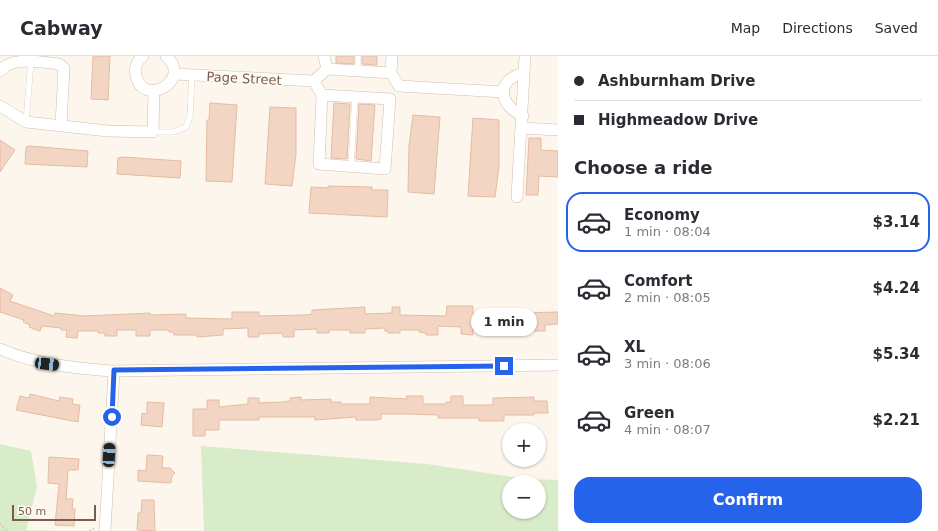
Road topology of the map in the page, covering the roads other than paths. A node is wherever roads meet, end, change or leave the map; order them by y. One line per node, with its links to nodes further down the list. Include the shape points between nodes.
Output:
1 (143, 56): 17 (street, via 136,64 136,76 142,87)
2 (166, 56): 13 (street, via 172,62)
3 (324, 56): 8 (street)
4 (358, 56): 10 (lane)
5 (392, 56): 11 (street)
6 (525, 56): 12 (street)
7 (31, 61): 9 (street, via 15,60); 24 (lane); 25 (street, via 59,64 64,68)
8 (327, 69): 10 (street); 15 (street)
9 (0, 71)
10 (358, 71): 11 (street)
11 (391, 73): 16 (street)
12 (523, 73): 18 (street, via 507,82); 23 (street)
13 (174, 74): 14 (street, Page Street); 17 (street, via 165,88)
14 (192, 75): 15 (street, Page Street); 28 (lane, via 190,116 186,127 173,132)
15 (314, 81): 19 (street)
16 (399, 86): 18 (street); 21 (street)
17 (154, 91): 28 (street)
18 (503, 92): 23 (street, via 505,103 512,111)
19 (322, 95): 20 (street); 29 (street, via 319,164)
20 (355, 97): 21 (street); 29 (lane)
21 (390, 99): 29 (street, via 385,169)
22 (0, 106): 24 (street)
23 (523, 116): 26 (street)
24 (26, 122): 25 (street)
25 (62, 126): 28 (street)
26 (522, 128): 27 (street); 30 (street)
27 (558, 130)
28 (153, 132)
29 (350, 166)
30 (517, 197)
31 (0, 349): 33 (street, via 47,364)
32 (558, 365): 33 (street)
33 (114, 370): 34 (street)
34 (105, 531)

